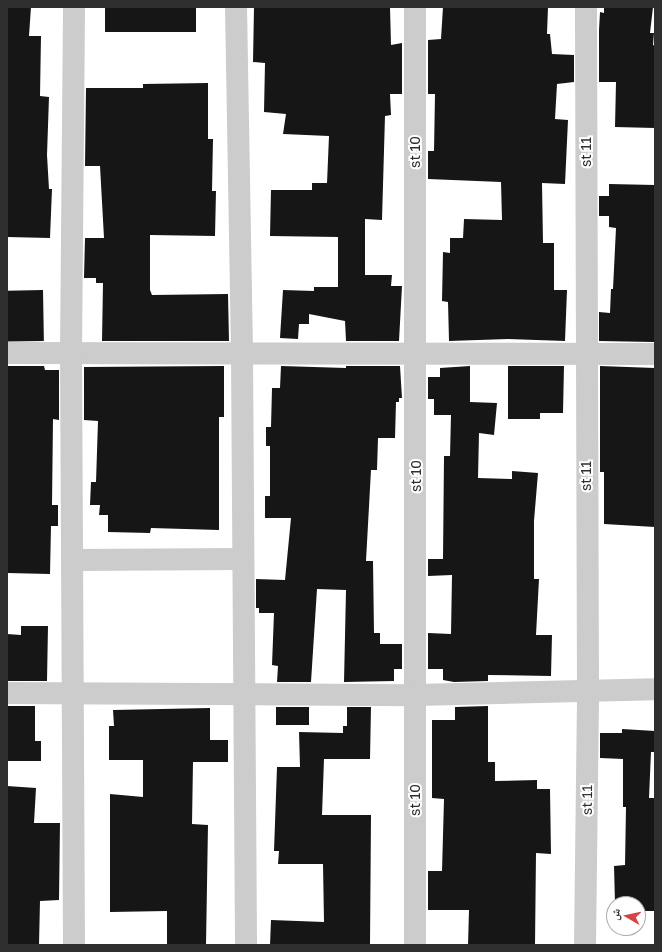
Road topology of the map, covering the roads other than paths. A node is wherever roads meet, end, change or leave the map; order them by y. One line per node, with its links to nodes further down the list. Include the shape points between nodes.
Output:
1 (74, 7): 6 (street)
2 (236, 7): 7 (street)
3 (415, 7): 8 (street, st 10)
4 (586, 7): 9 (street, st 11)
5 (7, 353): 6 (street)
6 (71, 354): 7 (street); 12 (street)
7 (242, 354): 8 (street); 11 (street)
8 (416, 354): 9 (street); 18 (street, st 10)
9 (586, 354): 10 (street); 14 (street, st 11)
10 (655, 354)
11 (242, 559): 12 (street); 17 (street)
12 (73, 560): 16 (street)
13 (655, 689): 14 (street)
14 (588, 691): 18 (street); 22 (street, st 11)
15 (7, 692): 16 (street)
16 (74, 693): 17 (street); 19 (street)
17 (245, 694): 18 (street); 20 (street)
18 (415, 695): 21 (street, st 10)
19 (74, 945)
20 (246, 945)
21 (415, 945)
22 (585, 945)

